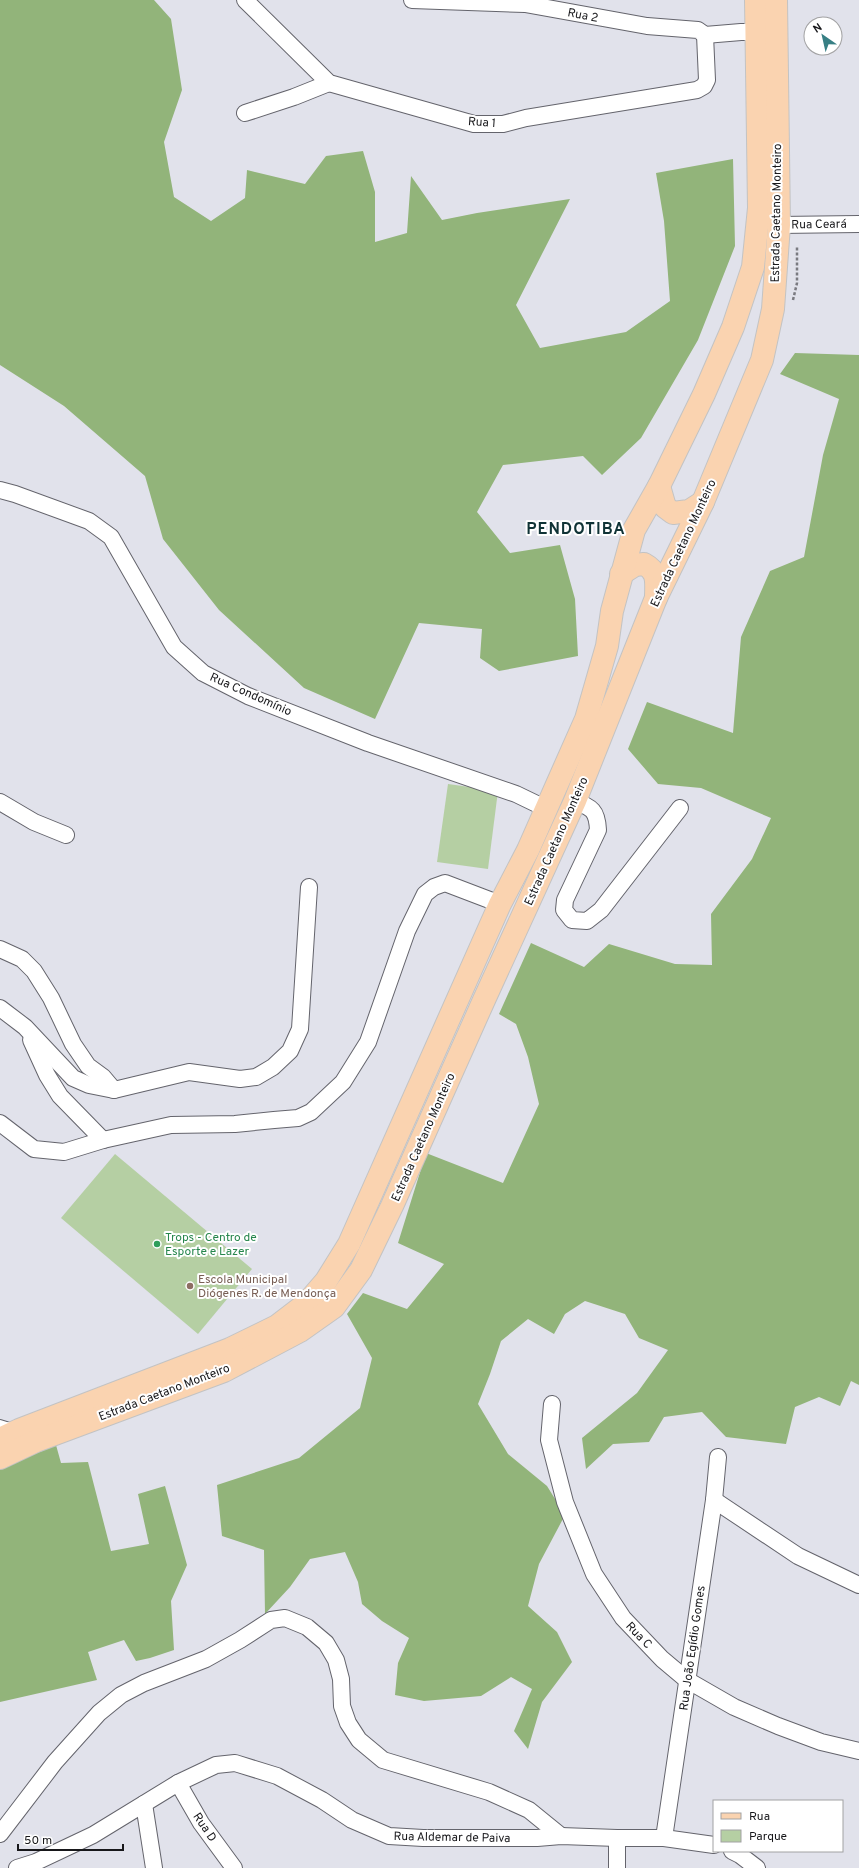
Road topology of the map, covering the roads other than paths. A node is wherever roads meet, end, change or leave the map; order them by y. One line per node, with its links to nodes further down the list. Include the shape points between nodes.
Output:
1 (245, 0): 7 (street, Rua 1)
2 (412, 0): 6 (street, Rua 2, via 524,4 647,26 698,30)
3 (756, 0): 5 (main road, Estrada Caetano Monteiro)
4 (776, 0): 10 (main road, Estrada Caetano Monteiro)
5 (757, 32): 6 (street); 11 (main road, Estrada Caetano Monteiro, via 759,208 753,267 733,327)
6 (705, 35): 7 (street, Rua 1, via 707,80 698,90 503,124 474,124)
7 (329, 83): 8 (street)
8 (245, 114)
9 (859, 224): 10 (street, Rua Ceará)
10 (779, 225): 13 (main road, Estrada Caetano Monteiro, via 773,309 762,360)
11 (659, 486): 13 (main road, via 665,507 673,513 689,510); 14 (main road, Estrada Caetano Monteiro, via 634,530)
12 (0, 490): 18 (street, Rua Condomínio, via 89,521 111,537 174,647 203,673 248,696 368,743 516,794)
13 (703, 502): 15 (main road, Estrada Caetano Monteiro)
14 (621, 574): 15 (main road, via 640,564 653,568 656,576); 18 (main road, Estrada Caetano Monteiro, via 607,646 586,720)
15 (656, 598): 16 (main road, Estrada Caetano Monteiro)
16 (575, 800): 19 (street, via 592,809 598,818 598,830 565,900 564,910 572,920 587,921 601,910); 33 (main road, Estrada Caetano Monteiro, via 392,1206 361,1270 334,1307 300,1331 224,1371 36,1441)
17 (0, 802): 20 (street, via 34,822)
18 (545, 808): 22 (main road, Estrada Caetano Monteiro, via 528,850)
19 (680, 808)
20 (66, 835)
21 (309, 887): 26 (street, via 300,1029 290,1051 273,1067 256,1077 240,1079 189,1072)
22 (500, 904): 28 (street, via 445,884 434,886 425,894 407,931 368,1042 343,1082 311,1112 298,1118 235,1124 171,1125); 30 (main road, Estrada Caetano Monteiro, via 349,1244 326,1281 307,1303 277,1326 230,1349)
23 (0, 949): 26 (street, via 22,959 34,970 73,1044 88,1066 103,1077)
24 (0, 1008): 25 (street)
25 (25, 1027): 26 (street, via 73,1078 89,1085); 28 (street, via 60,1096)
26 (114, 1090)
27 (0, 1123): 28 (street, via 34,1149 64,1152)
28 (103, 1140)
29 (552, 1404): 36 (street, Rua C, via 549,1440 565,1502 594,1574 623,1618 662,1659)
30 (10, 1427): 31 (main road, Estrada Caetano Monteiro)
31 (0, 1439)
32 (718, 1457): 34 (street, Rua João Egídio Gomes)
33 (0, 1458)
34 (714, 1500): 35 (street, via 798,1556); 36 (street, Rua João Egídio Gomes)
35 (859, 1585)
36 (687, 1680): 37 (street, Rua C, via 734,1706 778,1726 821,1742); 43 (street, Rua João Egídio Gomes)
37 (859, 1752)
38 (178, 1783): 39 (street, Rua Aldemar de Paiva); 41 (street, Rua Aldemar de Paiva, via 216,1765 235,1763 277,1776 322,1800 352,1820 389,1836); 48 (street, Rua D, via 201,1824)
39 (144, 1804): 46 (street, Rua Aldemar de Paiva, via 93,1835 36,1862); 47 (street)
40 (0, 1834): 41 (street, via 55,1762 99,1713 116,1700 144,1683 206,1658 271,1620 285,1618 307,1627 326,1643 336,1660 341,1679 342,1706 348,1723 359,1740 383,1760 489,1792 529,1810)
41 (560, 1836): 42 (street, Rua Aldemar de Paiva)
42 (618, 1838): 43 (street, Rua Aldemar de Paiva); 49 (street)
43 (664, 1838): 44 (street, Rua Aldemar de Paiva)
44 (713, 1845)
45 (734, 1852): 50 (street)
46 (17, 1868)
47 (154, 1868)
48 (234, 1868)
49 (617, 1868)
50 (757, 1868)

